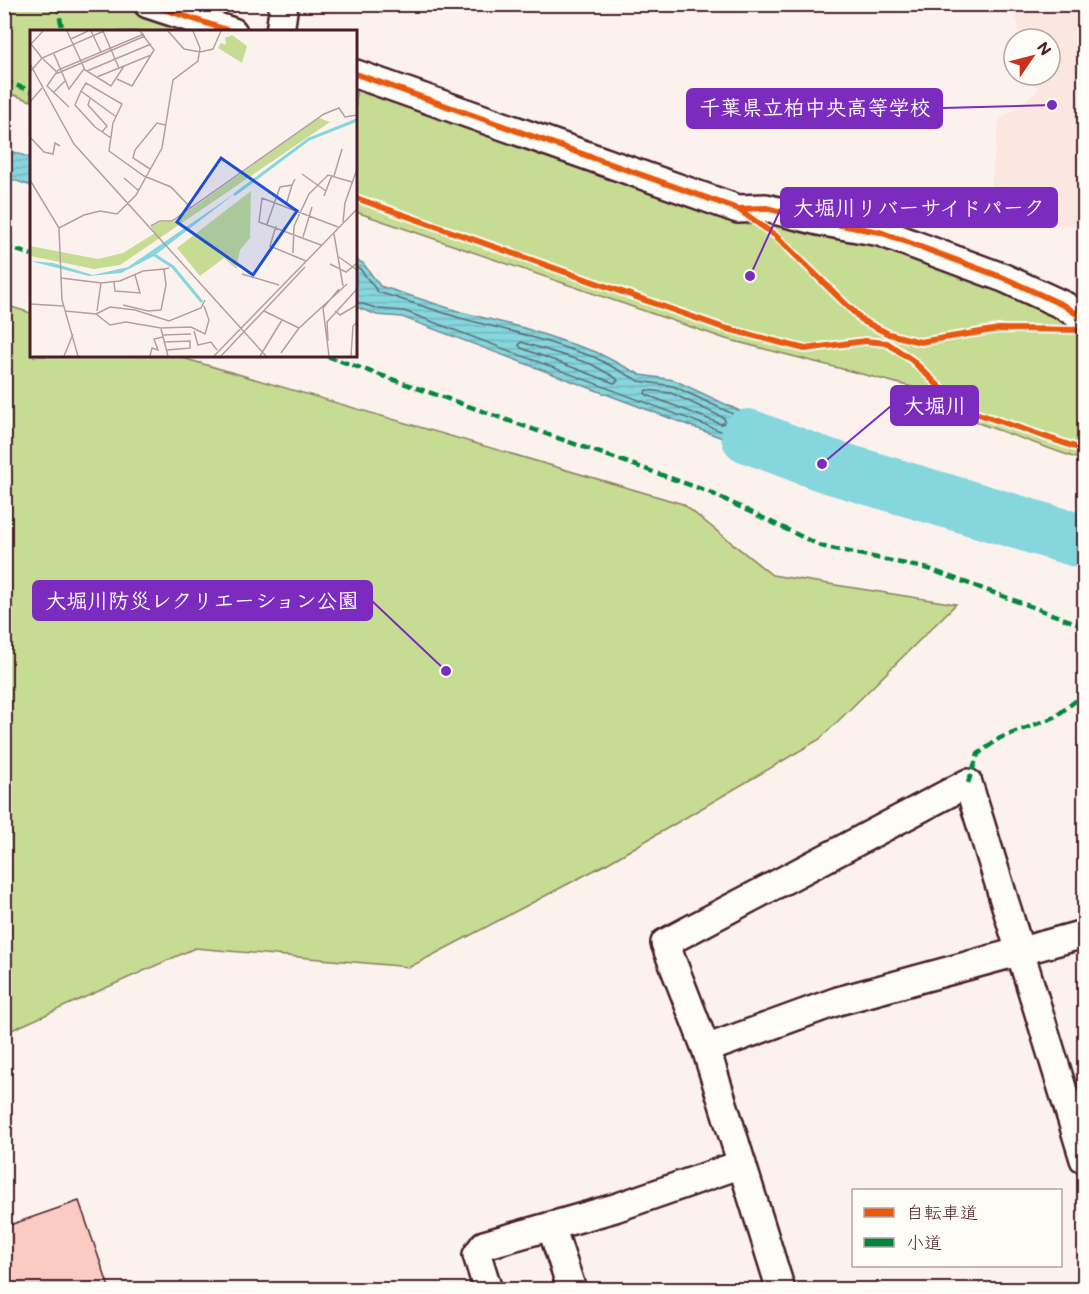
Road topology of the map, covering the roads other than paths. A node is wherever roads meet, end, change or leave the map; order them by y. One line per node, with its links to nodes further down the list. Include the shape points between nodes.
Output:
1 (148, 4): 3 (street)
2 (284, 4): 4 (street)
3 (227, 30)
4 (280, 30)
5 (357, 74): 6 (street, via 738,209 766,208 880,232 1004,279 1065,306)
6 (1084, 319)
7 (1084, 934): 8 (street)
8 (1019, 951): 9 (street, via 838,1001); 9 (street, via 968,783 665,943); 10 (street)
9 (706, 1049): 12 (street)
10 (1077, 1112): 11 (street)
11 (1084, 1160)
12 (742, 1164): 13 (street); 16 (street)
13 (551, 1226): 14 (street, via 484,1245 477,1255); 15 (street)
14 (488, 1290)
15 (572, 1290)
16 (781, 1290)

